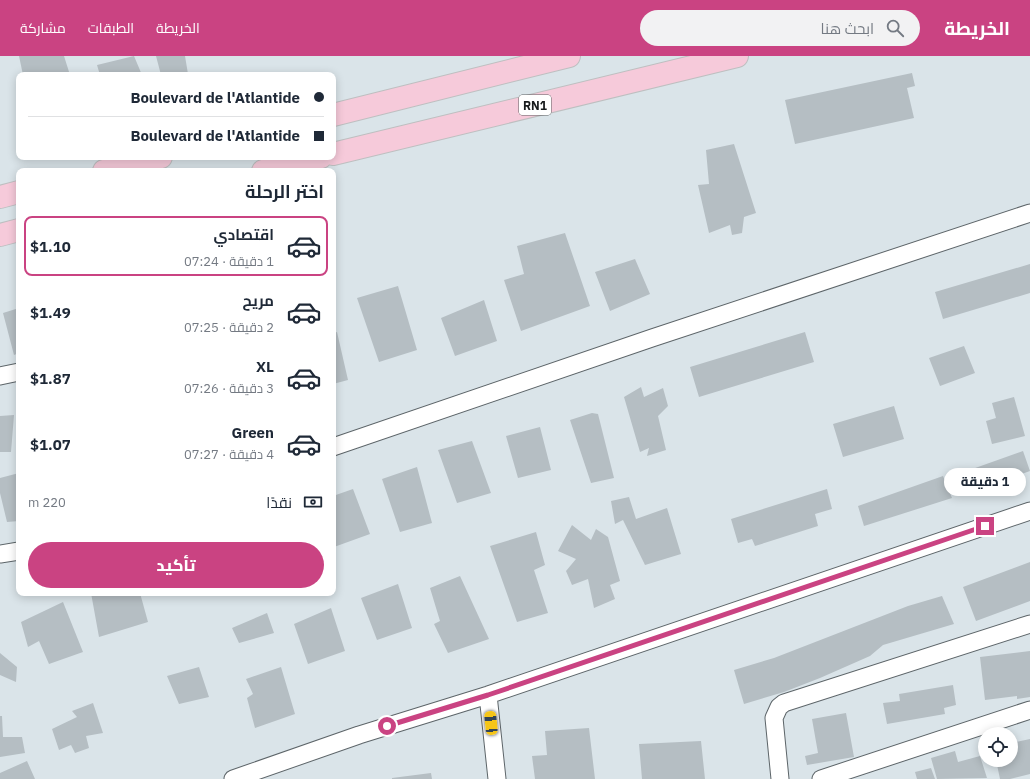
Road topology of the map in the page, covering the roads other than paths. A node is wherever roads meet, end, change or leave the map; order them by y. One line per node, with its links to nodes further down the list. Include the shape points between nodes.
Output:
1 (569, 56): 3 (highway)
2 (737, 56): 4 (highway, RN1)
3 (336, 113)
4 (336, 153)
5 (149, 160): 7 (highway)
6 (309, 160): 8 (highway)
7 (116, 168)
8 (275, 168)
9 (16, 193): 10 (highway)
10 (0, 197)
11 (1030, 213): 16 (street)
12 (16, 231): 13 (highway)
13 (0, 235)
14 (16, 373): 15 (street)
15 (0, 376)
16 (336, 446)
17 (1030, 511): 21 (street)
18 (16, 551): 19 (street)
19 (0, 554)
20 (1030, 624): 25 (street, via 784,704 775,712 774,718)
21 (488, 695): 23 (street, via 359,735); 24 (street)
22 (1030, 710): 26 (street)
23 (233, 779)
24 (497, 779)
25 (780, 779)
26 (821, 779)

